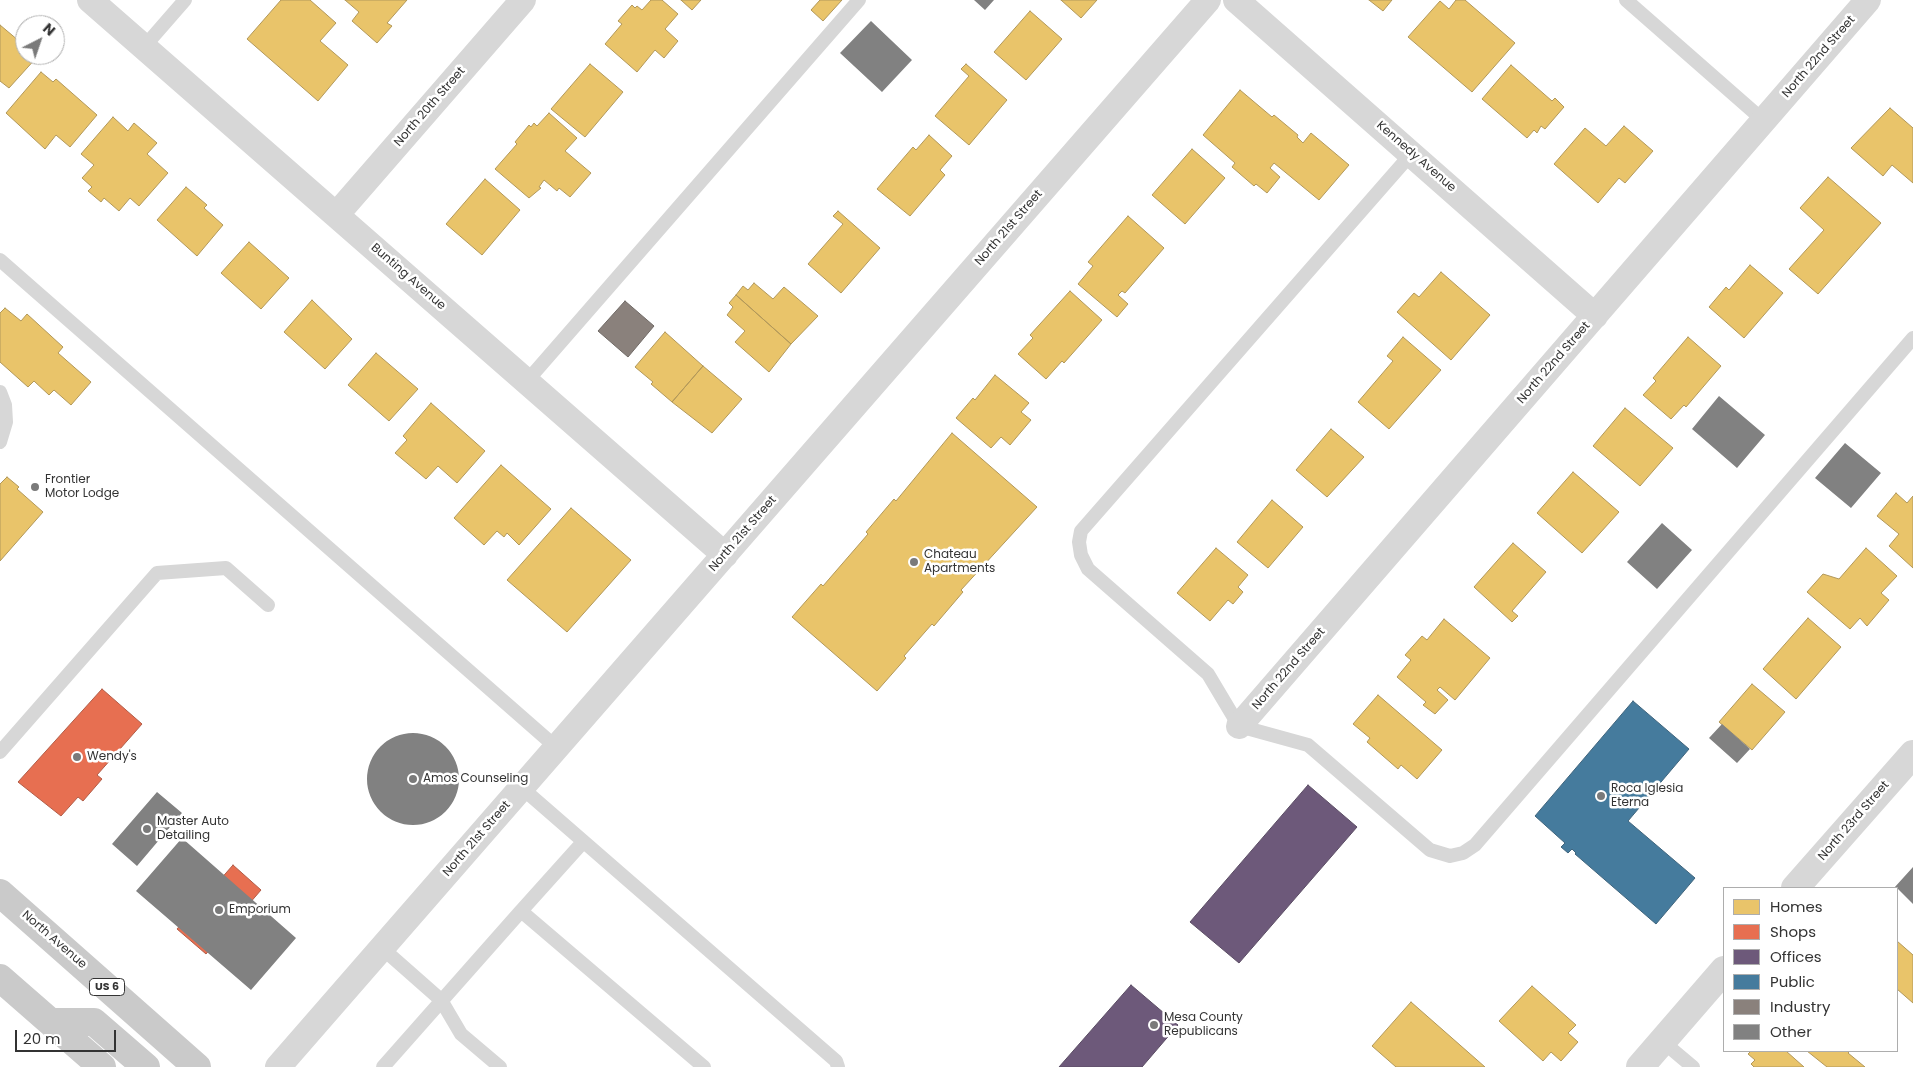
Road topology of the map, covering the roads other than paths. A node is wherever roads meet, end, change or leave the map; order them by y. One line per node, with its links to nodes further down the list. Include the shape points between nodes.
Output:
1 (90, 0): 9 (street, Bunting Avenue)
2 (185, 0): 9 (lane)
3 (523, 0): 12 (street, North 20th Street)
4 (859, 0): 16 (lane)
5 (1208, 0): 19 (street, North 21st Street)
6 (1236, 0): 11 (street, Kennedy Avenue)
7 (1626, 0): 10 (lane)
8 (1868, 0): 10 (street, North 22nd Street)
9 (144, 47): 12 (street, Bunting Avenue)
10 (1764, 121): 14 (street, North 22nd Street)
11 (1412, 153): 14 (street, Kennedy Avenue); 21 (lane, via 1081,530 1081,555 1088,569 1208,674)
12 (337, 214): 16 (street, Bunting Avenue)
13 (0, 260): 22 (lane)
14 (1595, 316): 21 (street, North 22nd Street)
15 (1913, 338): 21 (lane, via 1474,845 1463,853 1450,856 1430,850 1308,745)
16 (527, 382): 19 (street, Bunting Avenue)
17 (0, 392): 18 (lane, via 6,422)
18 (0, 442)
19 (725, 555): 22 (street, North 21st Street)
20 (268, 605): 23 (lane, via 226,568 157,573)
21 (1239, 726)
22 (557, 748): 25 (street, North 21st Street)
23 (0, 752)
24 (1913, 754): 27 (street, North 23rd Street)
25 (522, 788): 26 (lane); 30 (street, North 21st Street)
26 (583, 842): 29 (lane); 43 (lane, via 836,1061)
27 (1797, 887)
28 (0, 893): 38 (main road, North Avenue / US 6)
29 (521, 911): 33 (lane); 42 (lane)
30 (382, 948): 33 (lane); 39 (street, North 21st Street)
31 (1723, 971): 35 (street)
32 (0, 978): 34 (main road)
33 (441, 1000): 40 (lane); 41 (lane, via 461,1034)
34 (50, 1022): 36 (main road); 37 (main road, via 94,1022)
35 (1662, 1042): 44 (street); 45 (lane)
36 (102, 1067)
37 (146, 1067)
38 (197, 1067)
39 (278, 1067)
40 (383, 1067)
41 (500, 1067)
42 (704, 1067)
43 (838, 1067)
44 (1640, 1067)
45 (1693, 1067)

